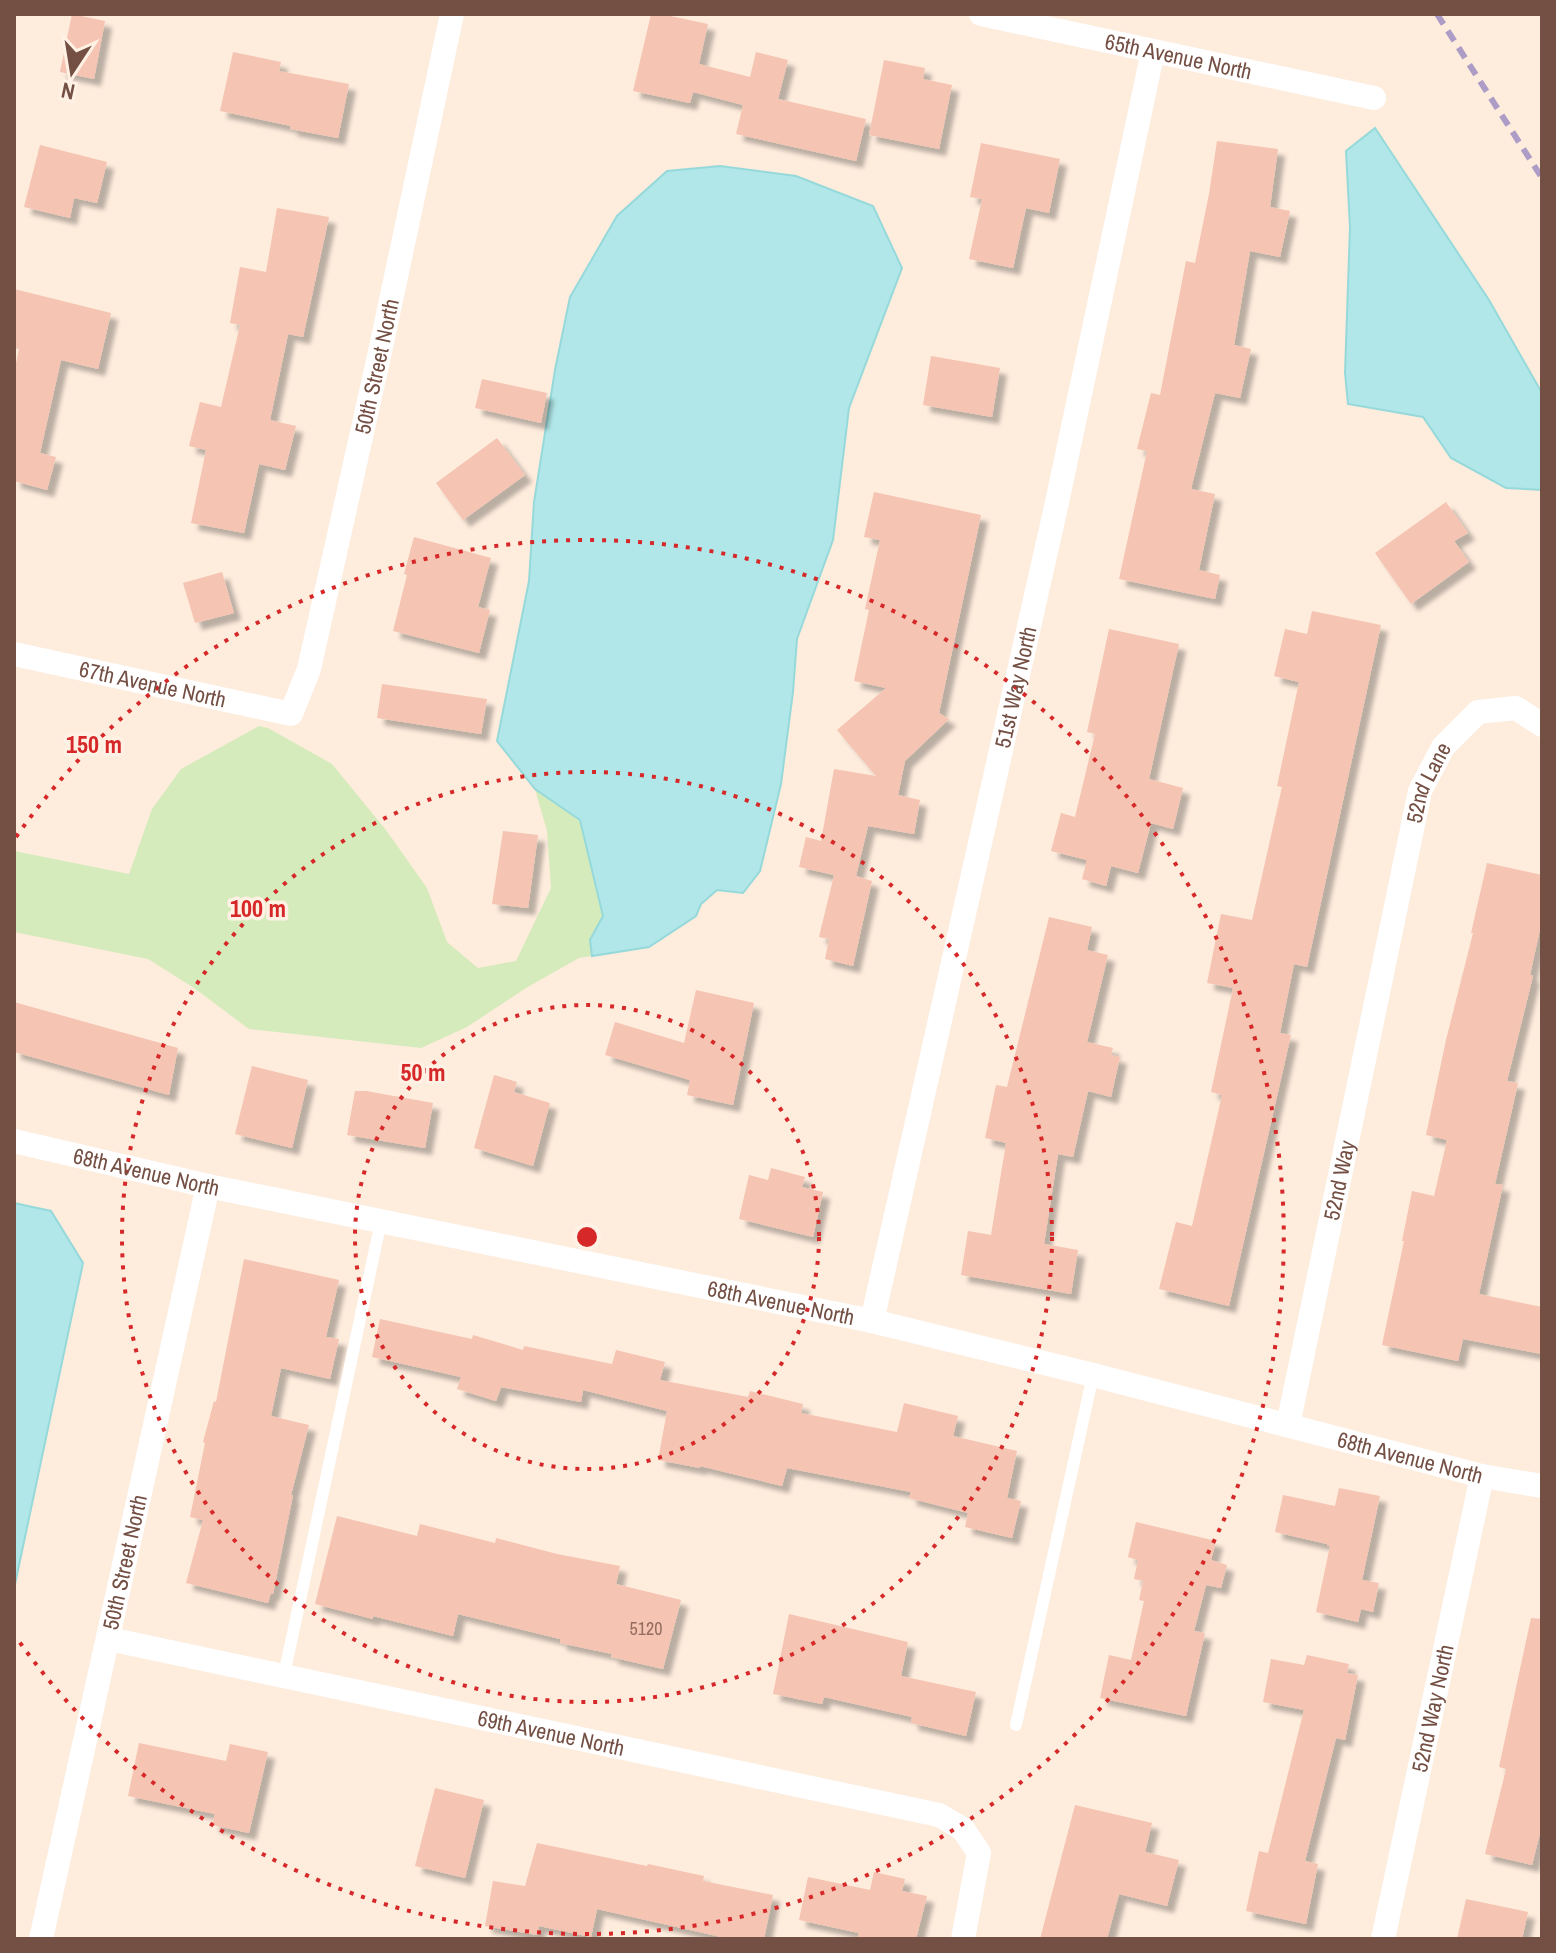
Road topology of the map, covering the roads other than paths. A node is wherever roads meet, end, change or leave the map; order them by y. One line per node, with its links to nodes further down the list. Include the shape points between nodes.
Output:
1 (452, 14): 6 (street, 50th Street North, via 309,669)
2 (981, 14): 3 (street, 65th Avenue North)
3 (1153, 51): 4 (street, 65th Avenue North); 12 (street, 51st Way North)
4 (1374, 98)
5 (14, 654): 6 (street, 67th Avenue North)
6 (291, 714)
7 (1542, 725): 8 (street, 52nd Lane, via 1516,708 1478,712 1443,747 1420,791)
8 (1391, 937): 14 (street, 52nd Way)
9 (14, 1141): 10 (street, 68th Avenue North)
10 (208, 1186): 11 (street, 68th Avenue North); 17 (street, 50th Street North)
11 (381, 1221): 12 (street, 68th Avenue North); 18 (lane)
12 (872, 1321): 13 (street, 68th Avenue North)
13 (1093, 1375): 14 (street, 68th Avenue North); 19 (lane)
14 (1288, 1425): 15 (street, 68th Avenue North)
15 (1482, 1476): 16 (street, 68th Avenue North); 22 (street, 52nd Way North)
16 (1542, 1486)
17 (109, 1639): 18 (street, 69th Avenue North); 20 (street, 50th Street North)
18 (284, 1675): 21 (street, 69th Avenue North, via 939,1815 963,1829 979,1853)
19 (1016, 1725)
20 (41, 1939)
21 (963, 1939)
22 (1383, 1939)

